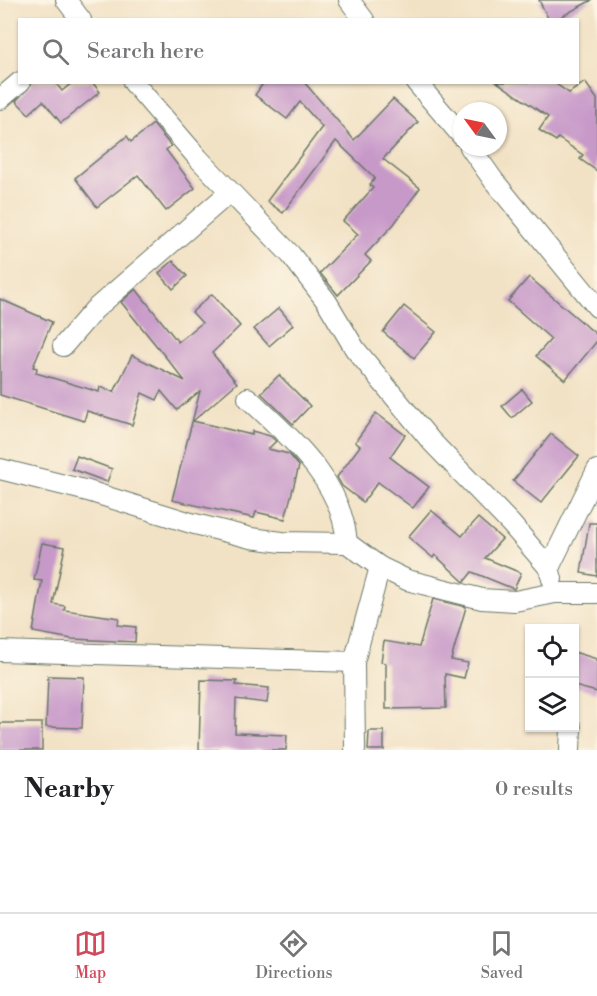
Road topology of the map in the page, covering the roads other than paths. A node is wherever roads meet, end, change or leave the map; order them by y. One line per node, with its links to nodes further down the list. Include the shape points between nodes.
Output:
1 (66, 0): 3 (street)
2 (349, 0): 4 (street)
3 (80, 18)
4 (362, 18)
5 (18, 84): 8 (street)
6 (135, 84): 11 (street)
7 (418, 84): 9 (street)
8 (0, 99)
9 (453, 125)
10 (476, 156): 12 (street)
11 (230, 192): 13 (street, via 102,302); 19 (street, via 291,255 327,302 355,349 431,441)
12 (597, 307)
13 (63, 346)
14 (248, 398): 17 (street, via 308,454 342,512)
15 (0, 469): 17 (street, via 251,538)
16 (597, 470): 19 (street)
17 (347, 543): 18 (street)
18 (380, 567): 20 (street, via 406,580 483,599 514,601); 23 (street)
19 (549, 568): 20 (street)
20 (555, 593): 21 (street)
21 (597, 593)
22 (0, 651): 23 (street)
23 (354, 662): 25 (street)
24 (571, 732): 26 (street)
25 (355, 750)
26 (570, 750)

